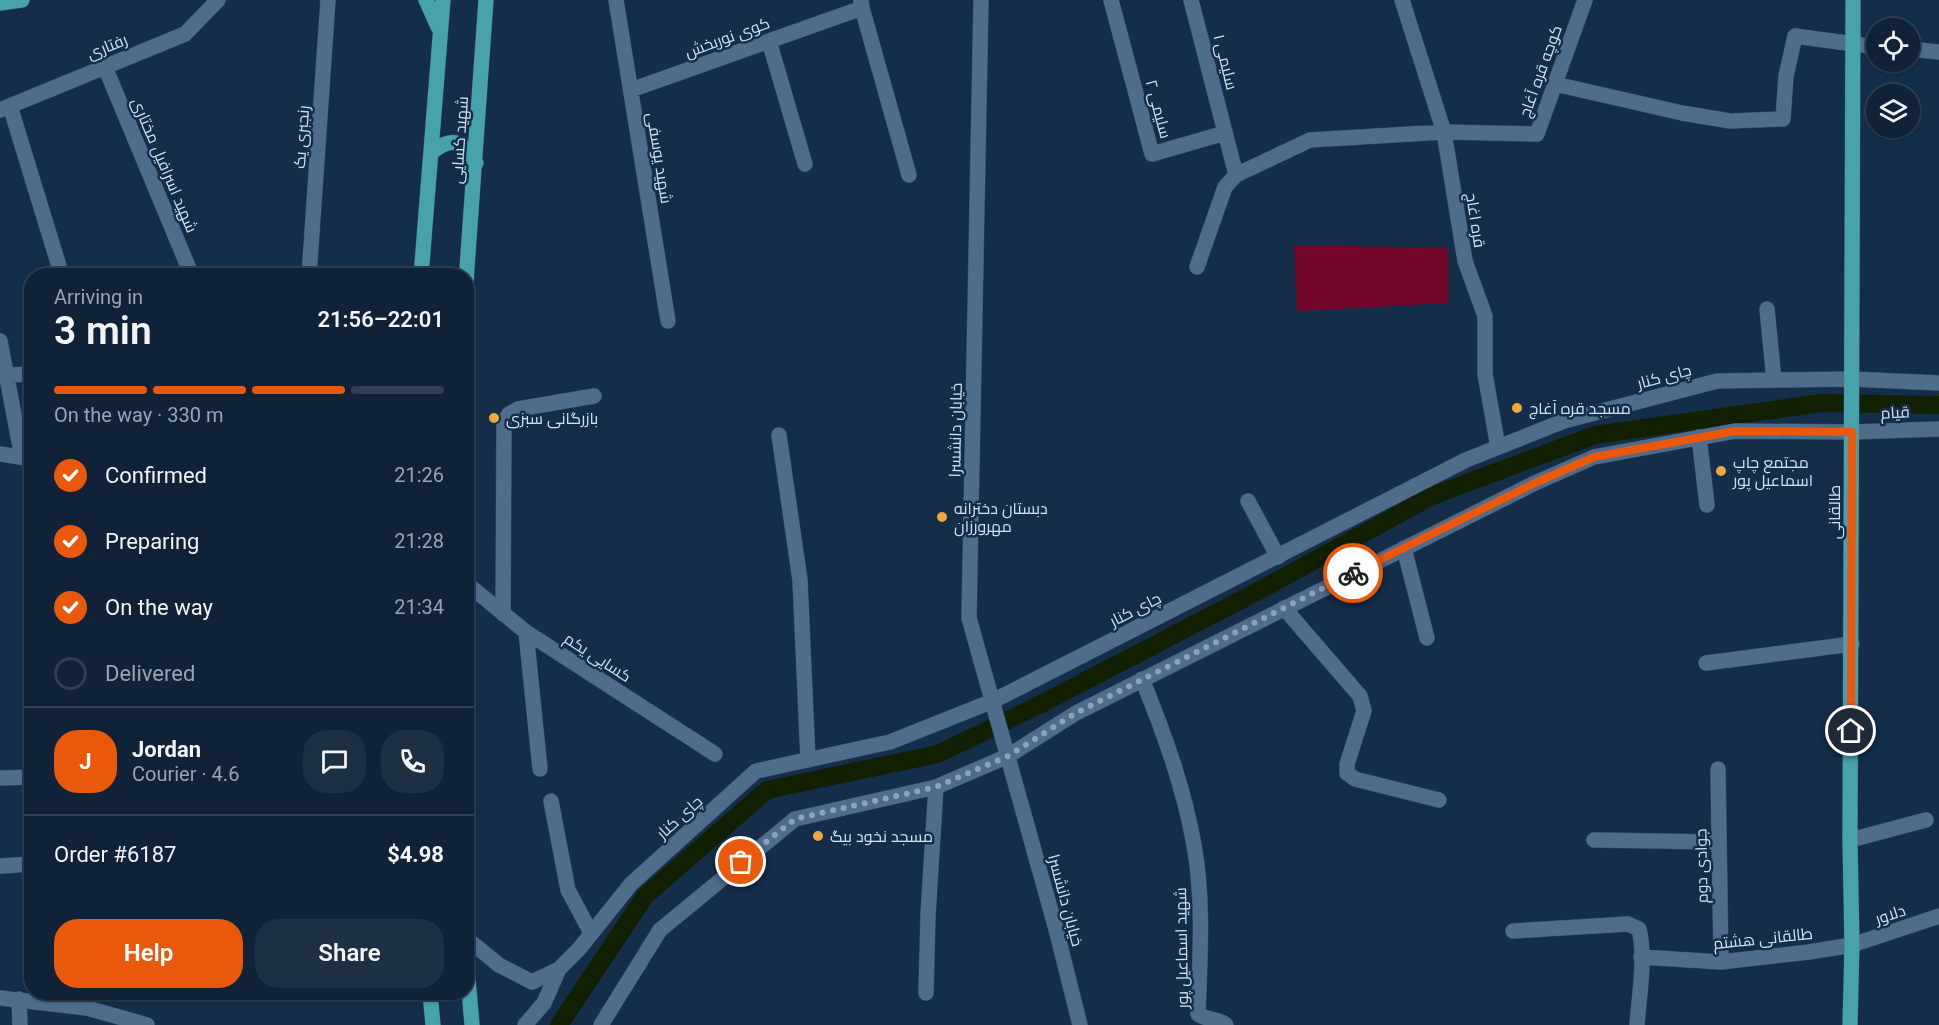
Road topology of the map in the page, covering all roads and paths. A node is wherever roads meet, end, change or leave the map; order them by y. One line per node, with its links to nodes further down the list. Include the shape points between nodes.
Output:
1 (22, 0): 14 (main road)
2 (218, 0): 23 (street, رفتاری, via 185,34)
3 (328, 0): 37 (street, رنجبری یک)
4 (426, 0): 17 (main road)
5 (442, 0): 17 (main road, شهید کسایی)
6 (492, 0): 16 (main road)
7 (616, 0): 25 (street, شهید یوسفی)
8 (981, 0): 69 (street, خیابان دانشسرا, via 969,618)
9 (1111, 0): 28 (street, سلیمی ۲, via 1152,154)
10 (1191, 0): 28 (street, سلیمی ۱)
11 (1402, 0): 27 (street, قره اغاج)
12 (1585, 0): 24 (street, کوچه قره آغاج)
13 (1853, 0): 19 (main road, طالقانی)
14 (0, 3)
15 (862, 4): 18 (street, کوی نوربخش); 32 (street)
16 (486, 7): 30 (main road, شهید کسایی)
17 (440, 32): 29 (main road, شهید کسایی)
18 (769, 41): 25 (street, کوی نوربخش); 31 (street)
19 (1854, 45): 20 (street); 24 (street, via 1795,36 1786,76 1783,119 1730,121); 45 (main road, طالقانی)
20 (1866, 46)
21 (1920, 50): 22 (street)
22 (1939, 52)
23 (105, 67): 26 (street, رفتاری); 36 (street, شهید اسرافیل مختاری)
24 (1555, 84): 27 (street, کوچه قره آغاج, via 1537,134)
25 (631, 90): 41 (street, شهید یوسفی)
26 (5, 108): 35 (street)
27 (1444, 132): 33 (street, via 1310,140); 54 (street, قره اغاج, via 1465,261 1485,316 1485,374)
28 (1225, 133): 33 (street, سلیمی ۱)
29 (431, 153): 30 (main road, via 442,144 456,143 469,150); 38 (main road, شهید کسایی)
30 (476, 163): 39 (main road, شهید کسایی)
31 (805, 164)
32 (909, 175)
33 (1236, 175): 34 (street, via 1225,187)
34 (1197, 267)
35 (59, 268)
36 (189, 268)
37 (310, 268)
38 (422, 268)
39 (467, 268)
40 (1767, 309): 46 (street)
41 (668, 321)
42 (0, 341): 44 (street)
43 (24, 374): 44 (street)
44 (6, 375): 53 (street)
45 (1852, 379): 46 (street, چای کنار); 47 (street, قیام); 50 (main road, طالقانی)
46 (1774, 380): 54 (street, چای کنار, via 1717,381 1564,421)
47 (1939, 383)
48 (594, 396): 63 (street, via 518,409 504,422)
49 (1939, 429): 50 (street, قیام)
50 (1852, 432): 52 (street, via 1735,431); 66 (main road, طالقانی)
51 (779, 435): 72 (street, via 800,580)
52 (1699, 437): 58 (street); 59 (street, via 1594,457)
53 (24, 446)
54 (1498, 447): 60 (street, چای کنار)
55 (0, 454): 56 (street)
56 (24, 458)
57 (1248, 501): 60 (street)
58 (1707, 505)
59 (1404, 548): 62 (street); 65 (street)
60 (1278, 557): 69 (street, چای کنار)
61 (474, 590): 63 (street, کسایی یکم)
62 (1284, 608): 68 (street); 78 (street, via 1364,703 1347,773 1355,779)
63 (503, 614): 64 (street, کسایی یکم)
64 (526, 632): 70 (street, کسایی یکم); 73 (street)
65 (1427, 638)
66 (1852, 644): 67 (street); 82 (main road, طالقانی)
67 (1707, 663)
68 (1142, 680): 71 (street, via 1076,713); 108 (street, شهید اسماعیل پور, via 1173,760 1195,846 1201,922 1198,1014)
69 (993, 701): 71 (street, خیابان دانشسرا); 72 (street, چای کنار, via 890,742)
70 (715, 754)
71 (1008, 756): 77 (street); 107 (street, خیابان دانشسرا)
72 (808, 760): 88 (street, چای کنار, via 756,771 631,884)
73 (540, 769)
74 (1718, 769): 83 (street, جوادی دوم)
75 (24, 777): 76 (street)
76 (0, 778)
77 (936, 787): 94 (street); 106 (street, via 795,819 660,930)
78 (1439, 800)
79 (551, 801): 88 (street, via 568,890)
80 (1926, 820): 82 (street)
81 (1594, 840): 83 (street)
82 (1850, 840): 90 (main road, طالقانی)
83 (1718, 842): 92 (street, جوادی دوم)
84 (24, 864): 85 (street)
85 (0, 866)
86 (1939, 916): 90 (street, دلاور)
87 (1513, 931): 91 (street, via 1628,924 1639,929)
88 (591, 933): 93 (street, چای کنار)
89 (474, 944): 93 (street, via 500,965 532,982)
90 (1852, 945): 92 (street, طالقانی هشتم); 110 (main road, طالقانی)
91 (1641, 957): 92 (street, طالقانی هشتم); 109 (street)
92 (1720, 962)
93 (559, 969): 105 (street, چای کنار, via 543,1003)
94 (926, 993)
95 (0, 998): 96 (street)
96 (19, 999): 97 (street); 101 (street)
97 (24, 999)
98 (87, 1000): 102 (street)
99 (431, 1000): 103 (main road)
100 (470, 1000): 104 (main road)
101 (20, 1025)
102 (147, 1025)
103 (433, 1025)
104 (472, 1025)
105 (525, 1025)
106 (601, 1025)
107 (1080, 1025)
108 (1226, 1025)
109 (1637, 1025)
110 (1850, 1025)

